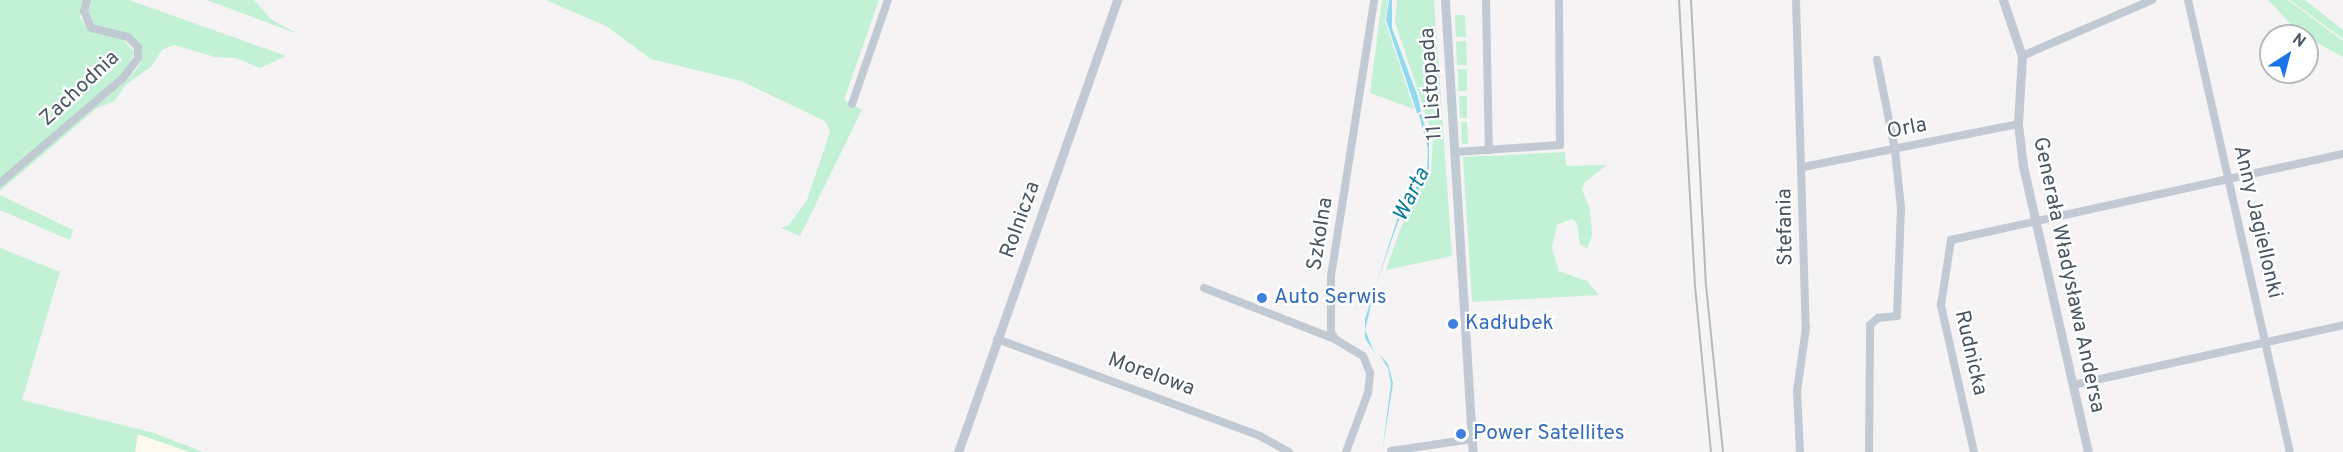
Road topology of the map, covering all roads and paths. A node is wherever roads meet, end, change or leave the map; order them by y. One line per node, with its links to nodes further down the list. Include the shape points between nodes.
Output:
1 (87, 0): 22 (street, Zachodnia, via 84,11 91,28 128,37 138,47 138,58 123,78)
2 (888, 0): 14 (street)
3 (1117, 0): 26 (street, Rolnicza)
4 (1374, 0): 27 (street, Szkolna, via 1331,276 1331,332)
5 (1444, 0): 18 (street, 11 Listopada)
6 (1486, 0): 16 (street)
7 (1560, 0): 16 (street, via 1560,145)
8 (1796, 0): 20 (street, Stefania)
9 (2003, 0): 12 (street, Generała Władysława Andersa)
10 (2152, 0): 12 (street)
11 (2188, 0): 21 (street, Anny Jagiellonki)
12 (2022, 56): 15 (street, Generała Władysława Andersa)
13 (1877, 60): 17 (street)
14 (852, 104)
15 (2018, 124): 17 (street, Orla); 23 (street, Generała Władysława Andersa)
16 (1489, 150): 18 (street)
17 (1895, 150): 20 (street, Orla); 37 (street, via 1901,198 1898,316 1878,318 1870,325)
18 (1455, 152): 30 (street, 11 Listopada)
19 (2343, 154): 21 (street, Rudnicka)
20 (1803, 167): 36 (street, Stefania, via 1806,328 1797,391)
21 (2230, 178): 23 (street, Rudnicka); 28 (street, Anny Jagiellonki)
22 (0, 183)
23 (2034, 221): 29 (street, Generała Władysława Andersa); 38 (street, Rudnicka, via 1951,240 1947,246 1941,304)
24 (1204, 288): 27 (street)
25 (2343, 325): 28 (street)
26 (997, 339): 32 (street, Rolnicza); 33 (street, Morelowa, via 1260,435)
27 (1335, 339): 34 (street, via 1363,356 1370,373 1368,393)
28 (2266, 341): 29 (street); 40 (street, Anny Jagiellonki)
29 (2073, 385): 39 (street, Generała Władysława Andersa)
30 (1472, 439): 31 (street); 35 (street, 11 Listopada)
31 (1391, 451)
32 (958, 452)
33 (1288, 452)
34 (1347, 452)
35 (1473, 452)
36 (1800, 452)
37 (1869, 452)
38 (1974, 452)
39 (2088, 452)
40 (2290, 452)

